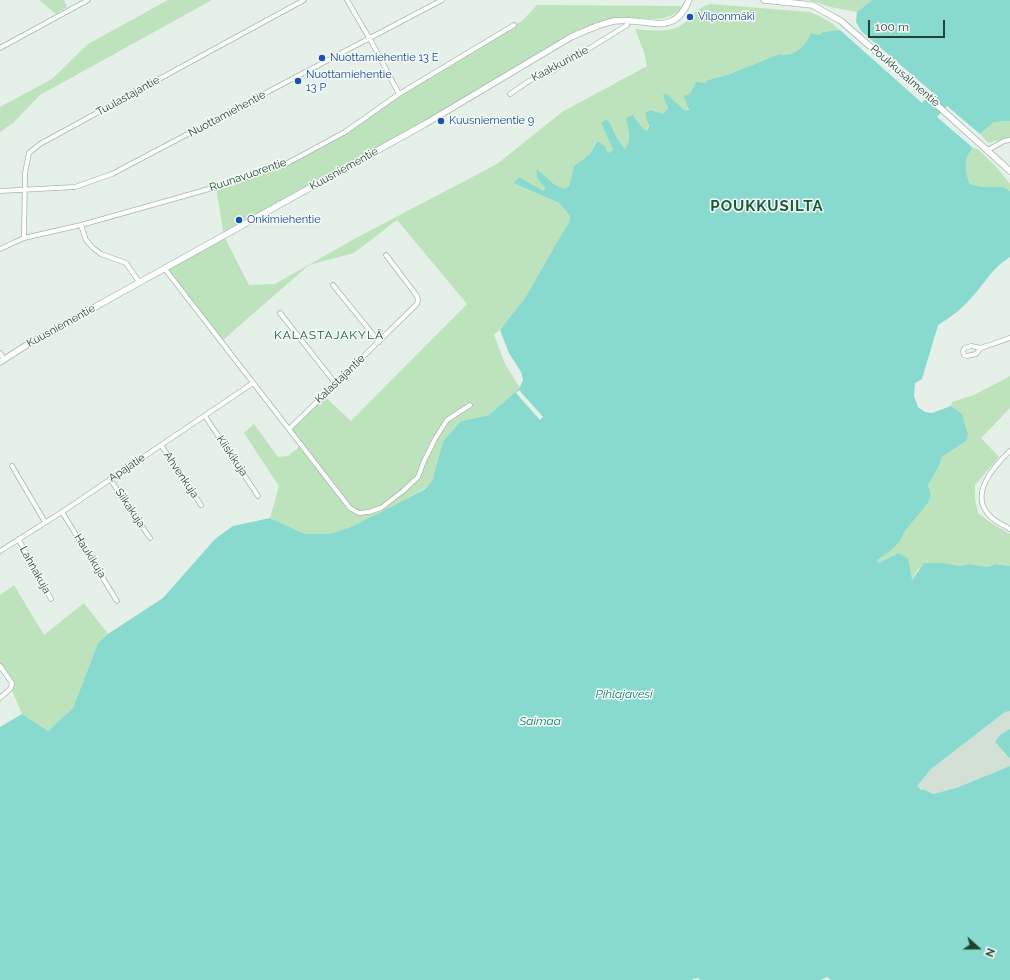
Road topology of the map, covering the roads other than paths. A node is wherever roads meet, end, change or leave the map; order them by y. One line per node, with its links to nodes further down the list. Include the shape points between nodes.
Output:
1 (88, 0): 10 (street)
2 (304, 0): 16 (street, Tuulastajantie, via 40,144 29,153)
3 (348, 0): 9 (street)
4 (442, 0): 9 (street, Nuottamiehentie)
5 (689, 0): 7 (street, Kuusniementie, via 684,11 674,21 665,24)
6 (764, 0): 14 (street, Poukkusalmentie, via 812,5 835,17)
7 (628, 21): 12 (street, Kaakkurintie, via 628,25 553,71 535,77); 22 (street, Kuusniementie, via 615,21 590,28 571,37 425,124)
8 (514, 25): 11 (street, Ruunavuorentie)
9 (370, 38): 11 (street); 16 (street, Nuottamiehentie, via 112,174 75,187)
10 (0, 48)
11 (399, 94): 18 (street, Ruunavuorentie, via 345,132 284,165)
12 (510, 94)
13 (1010, 140): 14 (street)
14 (988, 150): 15 (street, Poukkusalmentie)
15 (1010, 171)
16 (24, 190): 17 (street, Nuottamiehentie); 19 (street, Tuulastajantie)
17 (0, 191)
18 (81, 225): 19 (street, Ruunavuorentie); 23 (street, via 86,240 93,248 101,254 126,263)
19 (24, 238): 20 (street, Ruunavuorentie)
20 (0, 249)
21 (386, 255): 27 (street, Kalastajantie, via 418,300)
22 (165, 269): 23 (street, Kuusniementie); 31 (street)
23 (139, 282): 30 (street, Kuusniementie)
24 (333, 285): 27 (street)
25 (280, 313): 32 (street)
26 (1010, 338): 28 (street)
27 (379, 342): 32 (street, Kalastajantie)
28 (981, 348)
29 (0, 353): 30 (street)
30 (2, 361)
31 (253, 383): 34 (street, Apajatie); 35 (street)
32 (336, 384): 35 (street, Kalastajantie)
33 (470, 405): 35 (street, via 447,420 435,439 418,477 381,508 370,512 359,513 350,508)
34 (205, 416): 36 (street, Apajatie); 40 (street, Kiiskikuja)
35 (289, 429)
36 (161, 445): 39 (street, Apajatie); 41 (street, Ahvenkuja)
37 (1010, 450): 44 (street, via 984,484 981,495 983,508 990,517)
38 (12, 466): 43 (street)
39 (110, 479): 42 (street, Apajatie); 45 (street, Siikakuja)
40 (258, 496)
41 (201, 505)
42 (62, 512): 43 (street, Apajatie); 49 (street, Haukikuja)
43 (45, 522): 46 (street, Apajatie)
44 (1010, 529)
45 (150, 538)
46 (19, 540): 47 (street, Apajatie); 48 (street, Lahnakuja)
47 (0, 551)
48 (51, 599)
49 (117, 601)
50 (0, 666): 51 (street, via 12,683 11,688)
51 (0, 698)

